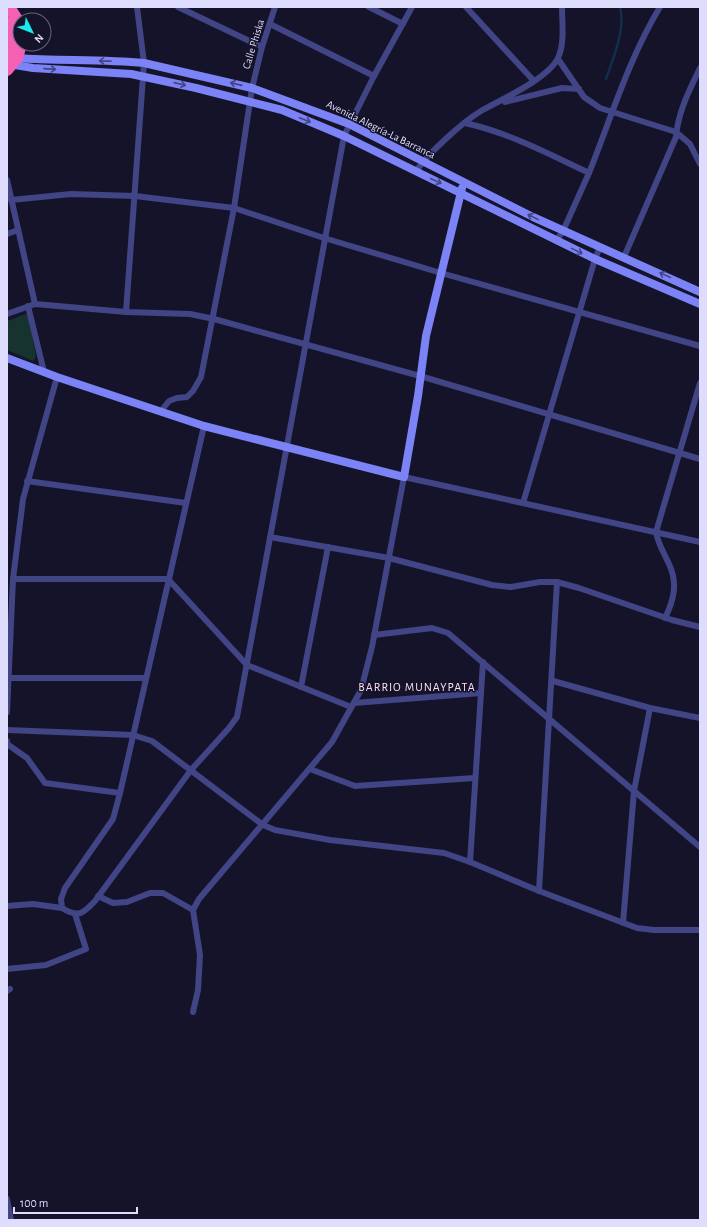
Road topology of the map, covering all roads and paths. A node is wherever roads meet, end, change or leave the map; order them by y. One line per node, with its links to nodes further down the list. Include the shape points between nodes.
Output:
1 (137, 7): 17 (street)
2 (178, 7): 9 (street)
3 (275, 7): 11 (street, Calle Phiska)
4 (369, 7): 12 (street)
5 (412, 7): 12 (street)
6 (466, 7): 21 (street)
7 (562, 7): 15 (street, via 562,44)
8 (660, 7): 26 (street, via 648,26)
9 (189, 10): 13 (street)
10 (7, 23): 16 (highway, via 12,40)
11 (270, 24): 13 (street, Calle Phiska); 20 (street)
12 (403, 24): 20 (street)
13 (262, 47): 22 (street, Calle Phiska)
14 (15, 52): 16 (highway)
15 (558, 59): 21 (street); 23 (street)
16 (9, 61): 17 (main road, Avenida Alegría-La Barranca, one-way to 16); 19 (main road, Avenida Alegría-La Barranca, one-way to 19)
17 (144, 63): 19 (street); 22 (main road, Avenida Alegría-La Barranca, one-way to 17)
18 (700, 68): 29 (street, via 686,95)
19 (142, 76): 24 (main road, Avenida Alegría-La Barranca, one-way to 24); 38 (street)
20 (374, 76): 28 (street)
21 (533, 80): 25 (street)
22 (252, 88): 24 (street, Calle Phiska); 28 (main road, Avenida Alegría-La Barranca)
23 (579, 89): 25 (street, via 562,88); 26 (street, via 584,97)
24 (249, 101): 30 (main road, Avenida Alegría-La Barranca, one-way to 30, via 282,110); 40 (street, Calle Phiska)
25 (494, 105): 27 (street, via 480,111)
26 (613, 112): 29 (street); 34 (street)
27 (466, 123): 31 (street); 34 (street, via 515,137)
28 (349, 124): 30 (street); 31 (main road, Avenida Alegría-La Barranca)
29 (676, 132): 32 (street, via 690,144); 47 (street)
30 (344, 136): 33 (main road, Avenida Alegría-La Barranca); 44 (street)
31 (423, 162): 33 (street); 36 (main road, Avenida Alegría-La Barranca)
32 (700, 164)
33 (416, 171): 37 (main road, Avenida Alegría-La Barranca, one-way to 37)
34 (590, 174): 42 (street)
35 (7, 180): 39 (street)
36 (464, 182): 37 (main road); 42 (main road, Avenida Alegría-La Barranca, one-way to 36)
37 (461, 192): 45 (main road, Avenida Alegría-La Barranca); 49 (main road)
38 (135, 196): 39 (street, via 71,194); 40 (street); 53 (street)
39 (11, 200): 41 (street)
40 (234, 208): 44 (street); 56 (street, Calle Phiska)
41 (18, 230): 43 (street); 52 (street)
42 (563, 231): 45 (street); 46 (main road, Avenida Alegría-La Barranca)
43 (7, 234)
44 (324, 238): 49 (street); 57 (street)
45 (556, 241): 48 (main road, Avenida Alegría-La Barranca, one-way to 48)
46 (600, 247): 47 (main road, Avenida Alegría-La Barranca); 48 (street)
47 (624, 257): 50 (main road, Avenida Alegría-La Barranca, one-way to 47)
48 (595, 259): 51 (main road, Avenida Alegría-La Barranca); 54 (street)
49 (441, 273): 54 (street); 61 (main road, via 426,336)
50 (700, 292)
51 (700, 304)
52 (31, 305): 53 (street); 55 (street); 60 (street)
53 (126, 312): 56 (street, via 190,314)
54 (580, 312): 58 (street); 65 (street)
55 (7, 314)
56 (214, 318): 57 (street); 64 (street, Calle Phiska, via 201,377 194,391 187,397 169,401)
57 (305, 346): 61 (street); 67 (street)
58 (700, 346)
59 (7, 358): 60 (main road)
60 (44, 372): 62 (main road)
61 (420, 376): 65 (street); 70 (main road)
62 (57, 377): 64 (main road); 71 (street)
63 (700, 383): 68 (street)
64 (161, 411): 66 (main road)
65 (549, 416): 68 (street); 73 (street)
66 (204, 426): 67 (main road); 72 (street)
67 (287, 447): 70 (main road); 75 (street)
68 (679, 453): 69 (street); 74 (street)
69 (700, 459)
70 (404, 477): 73 (street); 78 (street)
71 (27, 481): 72 (street); 79 (street)
72 (186, 503): 80 (street)
73 (524, 503): 74 (street)
74 (656, 532): 76 (street); 82 (street, via 670,566 674,588 673,601)
75 (270, 537): 77 (street); 86 (street)
76 (700, 542)
77 (328, 547): 78 (street); 90 (street)
78 (389, 558): 81 (street, via 492,585 511,587); 84 (street)
79 (13, 578): 80 (street); 87 (street)
80 (168, 579): 86 (street); 88 (street)
81 (557, 582): 82 (street); 89 (street)
82 (665, 618): 83 (street)
83 (700, 627)
84 (374, 635): 85 (street, via 432,628 448,633); 92 (street, via 361,690)
85 (483, 662): 91 (street); 96 (street)
86 (247, 665): 90 (street); 100 (street, via 237,717)
87 (8, 678): 88 (street); 94 (street)
88 (145, 678): 98 (street)
89 (553, 681): 93 (street); 96 (street)
90 (301, 687): 92 (street)
91 (481, 692): 92 (street); 102 (street)
92 (353, 705): 101 (street, via 332,742)
93 (650, 708): 95 (street); 103 (street)
94 (7, 712)
95 (700, 718)
96 (550, 719): 103 (street); 108 (street)
97 (7, 730): 98 (street)
98 (133, 735): 100 (street, via 152,741); 104 (street)
99 (7, 742): 104 (street, via 27,758 45,783)
100 (191, 770): 105 (street); 109 (street)
101 (310, 770): 102 (street, via 355,786); 105 (street)
102 (476, 778): 107 (street)
103 (634, 791): 106 (street); 114 (street)
104 (120, 792): 111 (street, via 113,819 65,888 61,899)
105 (263, 825): 107 (street, via 275,830 330,840 444,853); 112 (street, via 199,899)
106 (700, 847)
107 (470, 862): 108 (street)
108 (539, 891): 114 (street)
109 (98, 896): 112 (street, via 113,903 127,902 150,893 163,893); 113 (street, via 88,909)
110 (7, 906): 111 (street, via 33,904)
111 (62, 908): 113 (street)
112 (193, 910): 117 (street, via 200,955 198,990)
113 (75, 914): 116 (street, via 86,949 46,965)
114 (623, 923): 115 (street, via 654,930)
115 (700, 930)
116 (7, 969)
117 (193, 1012)
118 (7, 1199): 119 (street)
119 (11, 1220)

